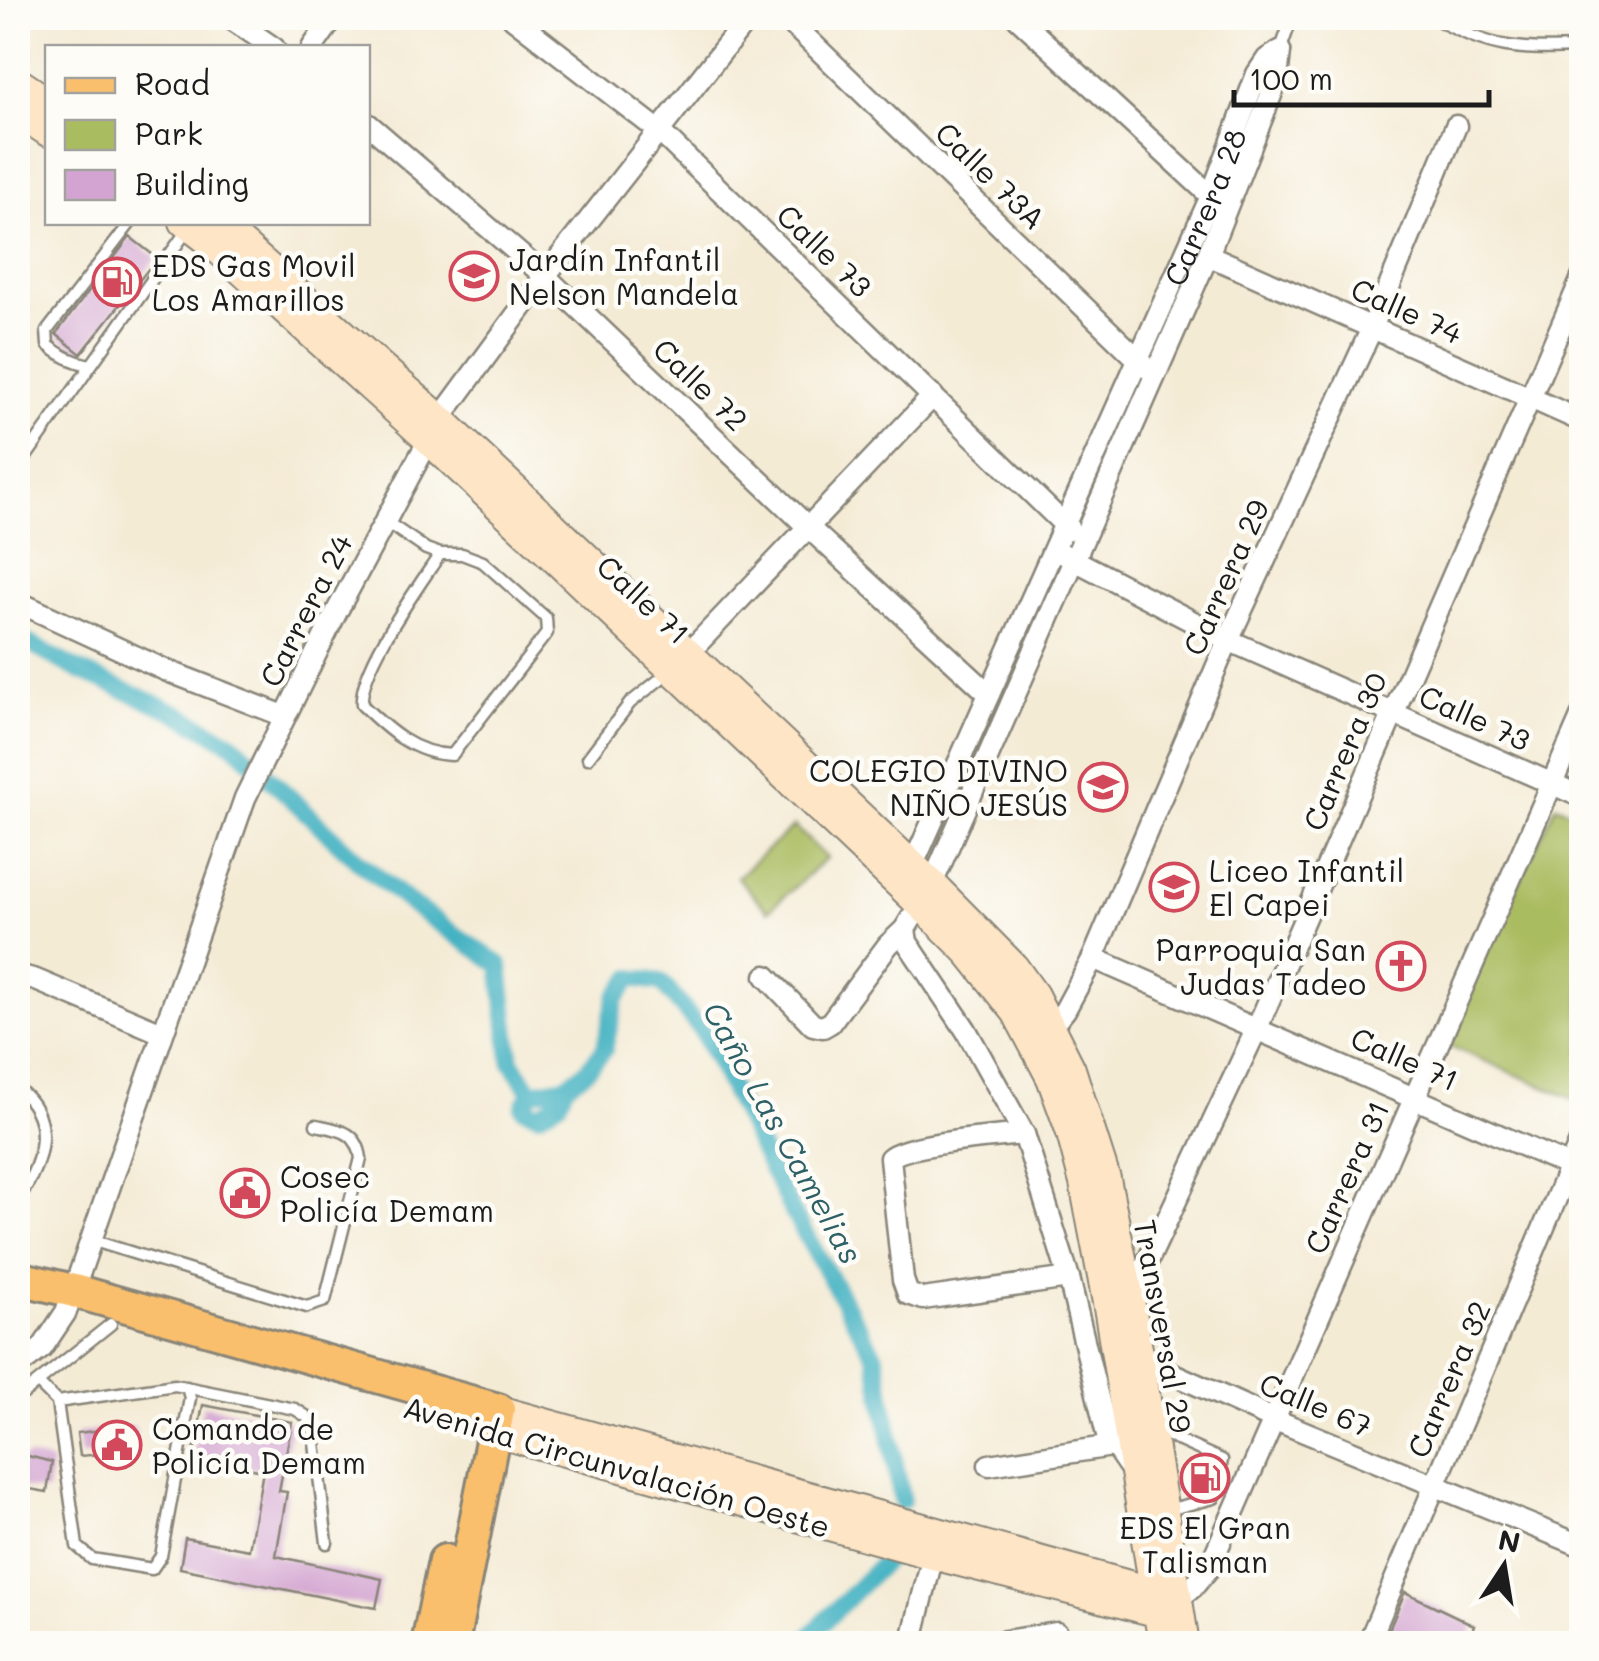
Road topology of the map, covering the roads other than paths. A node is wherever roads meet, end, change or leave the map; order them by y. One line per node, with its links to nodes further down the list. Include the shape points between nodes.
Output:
1 (230, 18): 9 (street)
2 (333, 18): 10 (street)
3 (513, 18): 19 (street, Calle 73)
4 (748, 18): 19 (street, Carrera 24)
5 (786, 18): 32 (street, Calle 73A)
6 (1018, 18): 20 (street)
7 (1292, 18): 12 (lane)
8 (1434, 18): 11 (lane, via 1513,50)
9 (270, 45)
10 (314, 45)
11 (1582, 48)
12 (1280, 51): 20 (street, Carrera 28, via 1257,74); 24 (street, Carrera 28, via 1276,80)
13 (18, 82): 14 (main road)
14 (45, 100)
15 (18, 112): 18 (main road)
16 (370, 126): 25 (street, Calle 72)
17 (1456, 126): 31 (street, Carrera 29)
18 (45, 130)
19 (659, 131): 25 (street, Carrera 24); 35 (street, Calle 73)
20 (1211, 196): 32 (street, Carrera 28)
21 (129, 225): 27 (lane)
22 (194, 225): 30 (lane)
23 (197, 225): 38 (main road, Calle 71)
24 (1208, 255): 31 (street, Calle 74); 34 (street, Carrera 28)
25 (544, 276): 38 (street, Carrera 24); 42 (street, Calle 72)
26 (1582, 278): 36 (street, Carrera 30)
27 (76, 290): 28 (lane); 33 (lane, via 46,339 53,350)
28 (76, 306)
29 (105, 325): 30 (lane)
30 (119, 325): 33 (lane)
31 (1372, 328): 36 (street, Calle 74); 48 (street, Carrera 29)
32 (1138, 360): 34 (street, Calle 73A); 41 (street, Carrera 28)
33 (90, 365): 39 (lane)
34 (1155, 375): 43 (street, Carrera 28)
35 (933, 396): 41 (street, Calle 73); 42 (street)
36 (1530, 398): 37 (street, Calle 74); 51 (street, Carrera 30)
37 (1582, 421)
38 (434, 429): 40 (street, Carrera 24); 49 (main road, Calle 71)
39 (18, 468)
40 (385, 521): 45 (lane); 53 (street, Carrera 24)
41 (1064, 526): 43 (street, Calle 73); 44 (street, Carrera 28)
42 (808, 527): 49 (street); 50 (street, Calle 72)
43 (1082, 540): 46 (street, Carrera 28)
44 (1054, 548): 46 (street, Calle 73); 50 (street, Carrera 28)
45 (440, 554): 45 (lane, via 360,691 362,704 412,746 452,755 547,625 540,611 483,562)
46 (1074, 561): 48 (street, Calle 73); 57 (street, Carrera 28)
47 (18, 602): 53 (street)
48 (1228, 640): 51 (street, Calle 73); 59 (street, Carrera 29)
49 (680, 662): 54 (lane, via 630,703); 57 (main road, Calle 71)
50 (989, 694): 57 (street, Carrera 28)
51 (1393, 714): 55 (street, Calle 73); 62 (street, Carrera 30)
52 (1582, 715): 55 (street, Carrera 31)
53 (284, 716): 63 (street, Carrera 24, via 245,798)
54 (588, 758)
55 (1551, 784): 56 (street, Calle 73); 66 (street, Carrera 31)
56 (1582, 798)
57 (917, 886): 58 (street); 64 (main road, Calle 71)
58 (905, 929): 61 (street, via 823,1027 813,1025); 68 (street)
59 (1093, 958): 62 (street, Calle 71); 64 (street, Carrera 29)
60 (18, 976): 63 (street)
61 (766, 976)
62 (1257, 1028): 66 (street, Calle 71); 75 (street, Carrera 30)
63 (162, 1033): 72 (street, Carrera 24)
64 (1044, 1036): 75 (main road, Transversal 29, via 1090,1123); 90 (main road, Transversal 29, via 1084,1184)
65 (18, 1090): 71 (lane, via 36,1110 43,1134 35,1174)
66 (1413, 1097): 70 (street, Calle 71); 86 (street, Carrera 31)
67 (316, 1125): 72 (lane, via 349,1132 361,1158 326,1301 317,1306)
68 (1024, 1134): 74 (street); 74 (street, via 890,1158 903,1280 908,1294 922,1299)
69 (1582, 1137): 70 (street, Carrera 32)
70 (1575, 1168): 91 (street, Carrera 32)
71 (18, 1200)
72 (91, 1240): 77 (street, Carrera 24)
73 (18, 1278): 77 (main road, Avenida Circunvalación Oeste)
74 (1069, 1278): 88 (street)
75 (1130, 1299): 79 (main road, Transversal 29)
76 (18, 1301): 77 (main road, Avenida Circunvalación Oeste)
77 (70, 1301): 78 (main road, Avenida Circunvalación Oeste); 80 (street, Carrera 24, via 42,1348); 85 (main road, Avenida Circunvalación Oeste)
78 (111, 1324): 81 (lane); 85 (main road, Avenida Circunvalación Oeste)
79 (1140, 1359): 86 (street, Calle 67); 87 (main road, Transversal 29)
80 (18, 1366)
81 (38, 1384): 83 (lane); 84 (lane)
82 (187, 1387): 84 (lane); 84 (lane, via 161,1556 152,1569 92,1560 77,1546); 93 (lane, via 306,1416 313,1426)
83 (18, 1398)
84 (57, 1402)
85 (485, 1418): 95 (main road, Avenida Circunvalación Oeste); 96 (main road, Avenida Circunvalación Oeste); 99 (main road); 100 (main road)
86 (1272, 1419): 91 (street, Calle 67); 97 (street, Carrera 31, via 1209,1568)
87 (1148, 1426): 92 (main road, Transversal 29); 92 (lane, via 1222,1460 1214,1498)
88 (1112, 1446): 89 (street); 90 (street)
89 (989, 1466)
90 (1134, 1474): 92 (main road, Transversal 29)
91 (1435, 1487): 94 (street, Calle 67); 104 (street, Carrera 32)
92 (1150, 1519): 96 (main road, via 1118,1564); 97 (main road, Transversal 29)
93 (327, 1544)
94 (1582, 1546)
95 (933, 1555): 97 (main road, Avenida Circunvalación Oeste); 101 (street)
96 (1095, 1574): 97 (main road, Avenida Circunvalación Oeste)
97 (1172, 1614): 103 (main road, Transversal 29)
98 (1057, 1633): 102 (street)
99 (428, 1644)
100 (452, 1644)
101 (911, 1644)
102 (986, 1644)
103 (1164, 1644)
104 (1368, 1644)

